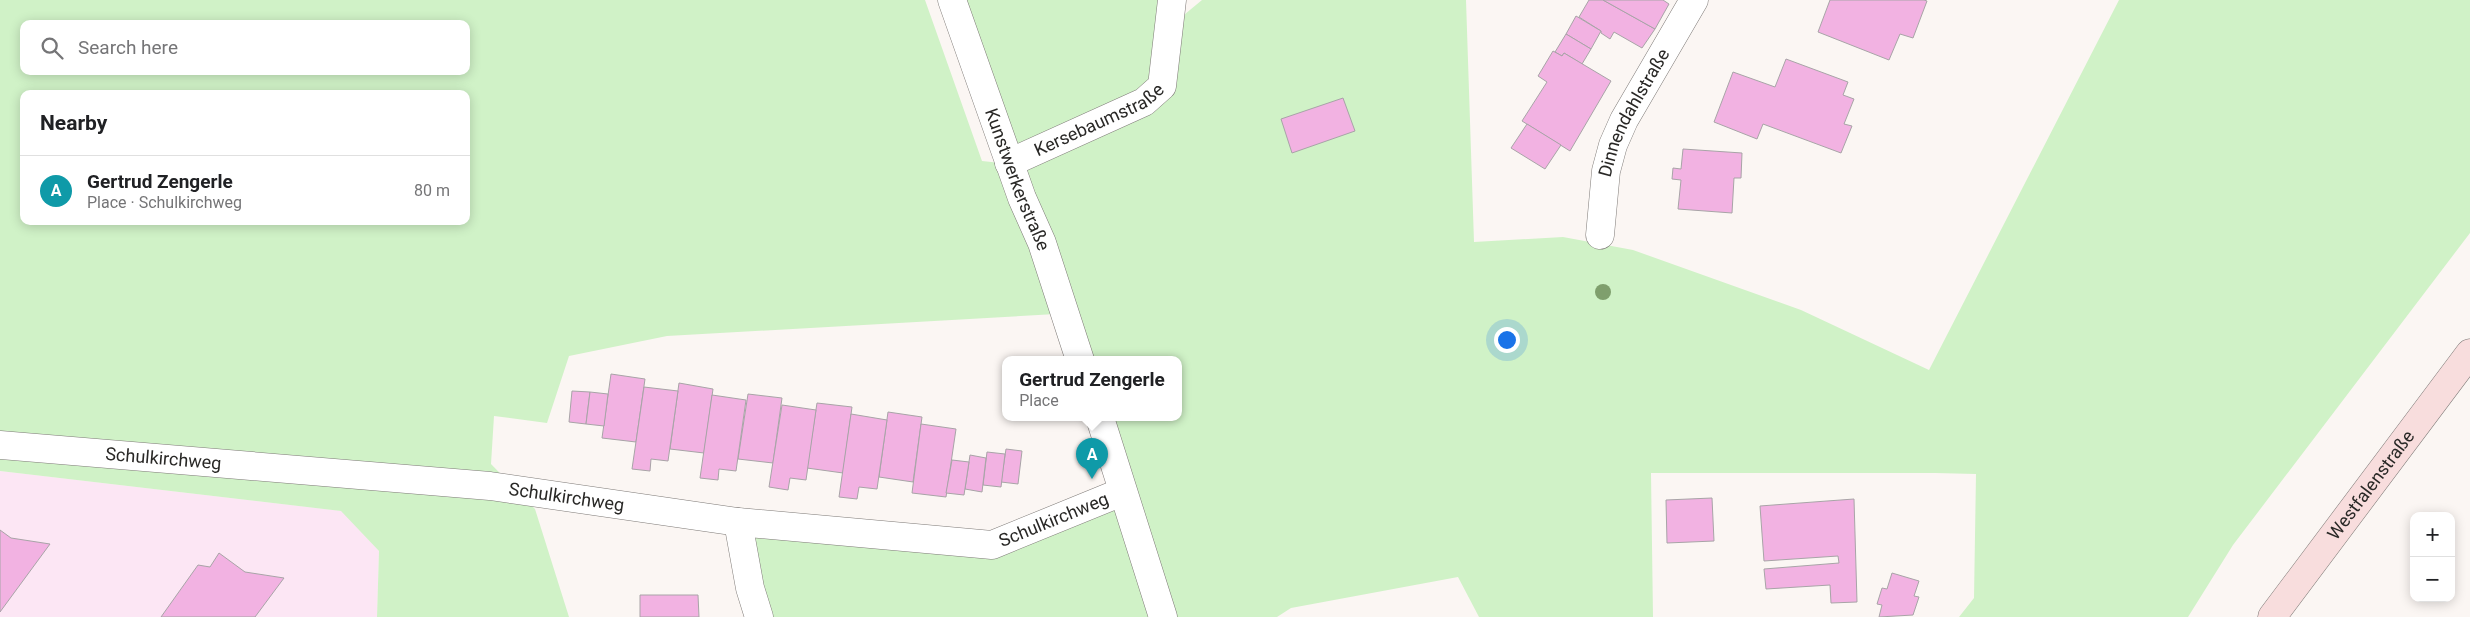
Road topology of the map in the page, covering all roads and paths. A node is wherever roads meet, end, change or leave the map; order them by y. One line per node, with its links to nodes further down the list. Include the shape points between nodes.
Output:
1 (952, 0): 4 (street, Kunstwerkerstraße)
2 (1172, 0): 4 (street, Kersebaumstraße, via 1162,86 1144,102)
3 (1694, 0): 5 (street, Dinnendahlstraße, via 1624,120 1613,146 1606,171)
4 (1009, 163): 7 (street, Kunstwerkerstraße, via 1042,243)
5 (1600, 235)
6 (2470, 353): 14 (main road, Westfalenstraße)
7 (1079, 356)
8 (1101, 421): 10 (street)
9 (0, 445): 11 (street, Schulkirchweg, via 490,486)
10 (1122, 492): 11 (street, Schulkirchweg, via 992,545); 13 (street)
11 (738, 522): 12 (street, via 750,588)
12 (760, 617)
13 (1163, 617)
14 (2272, 617)

